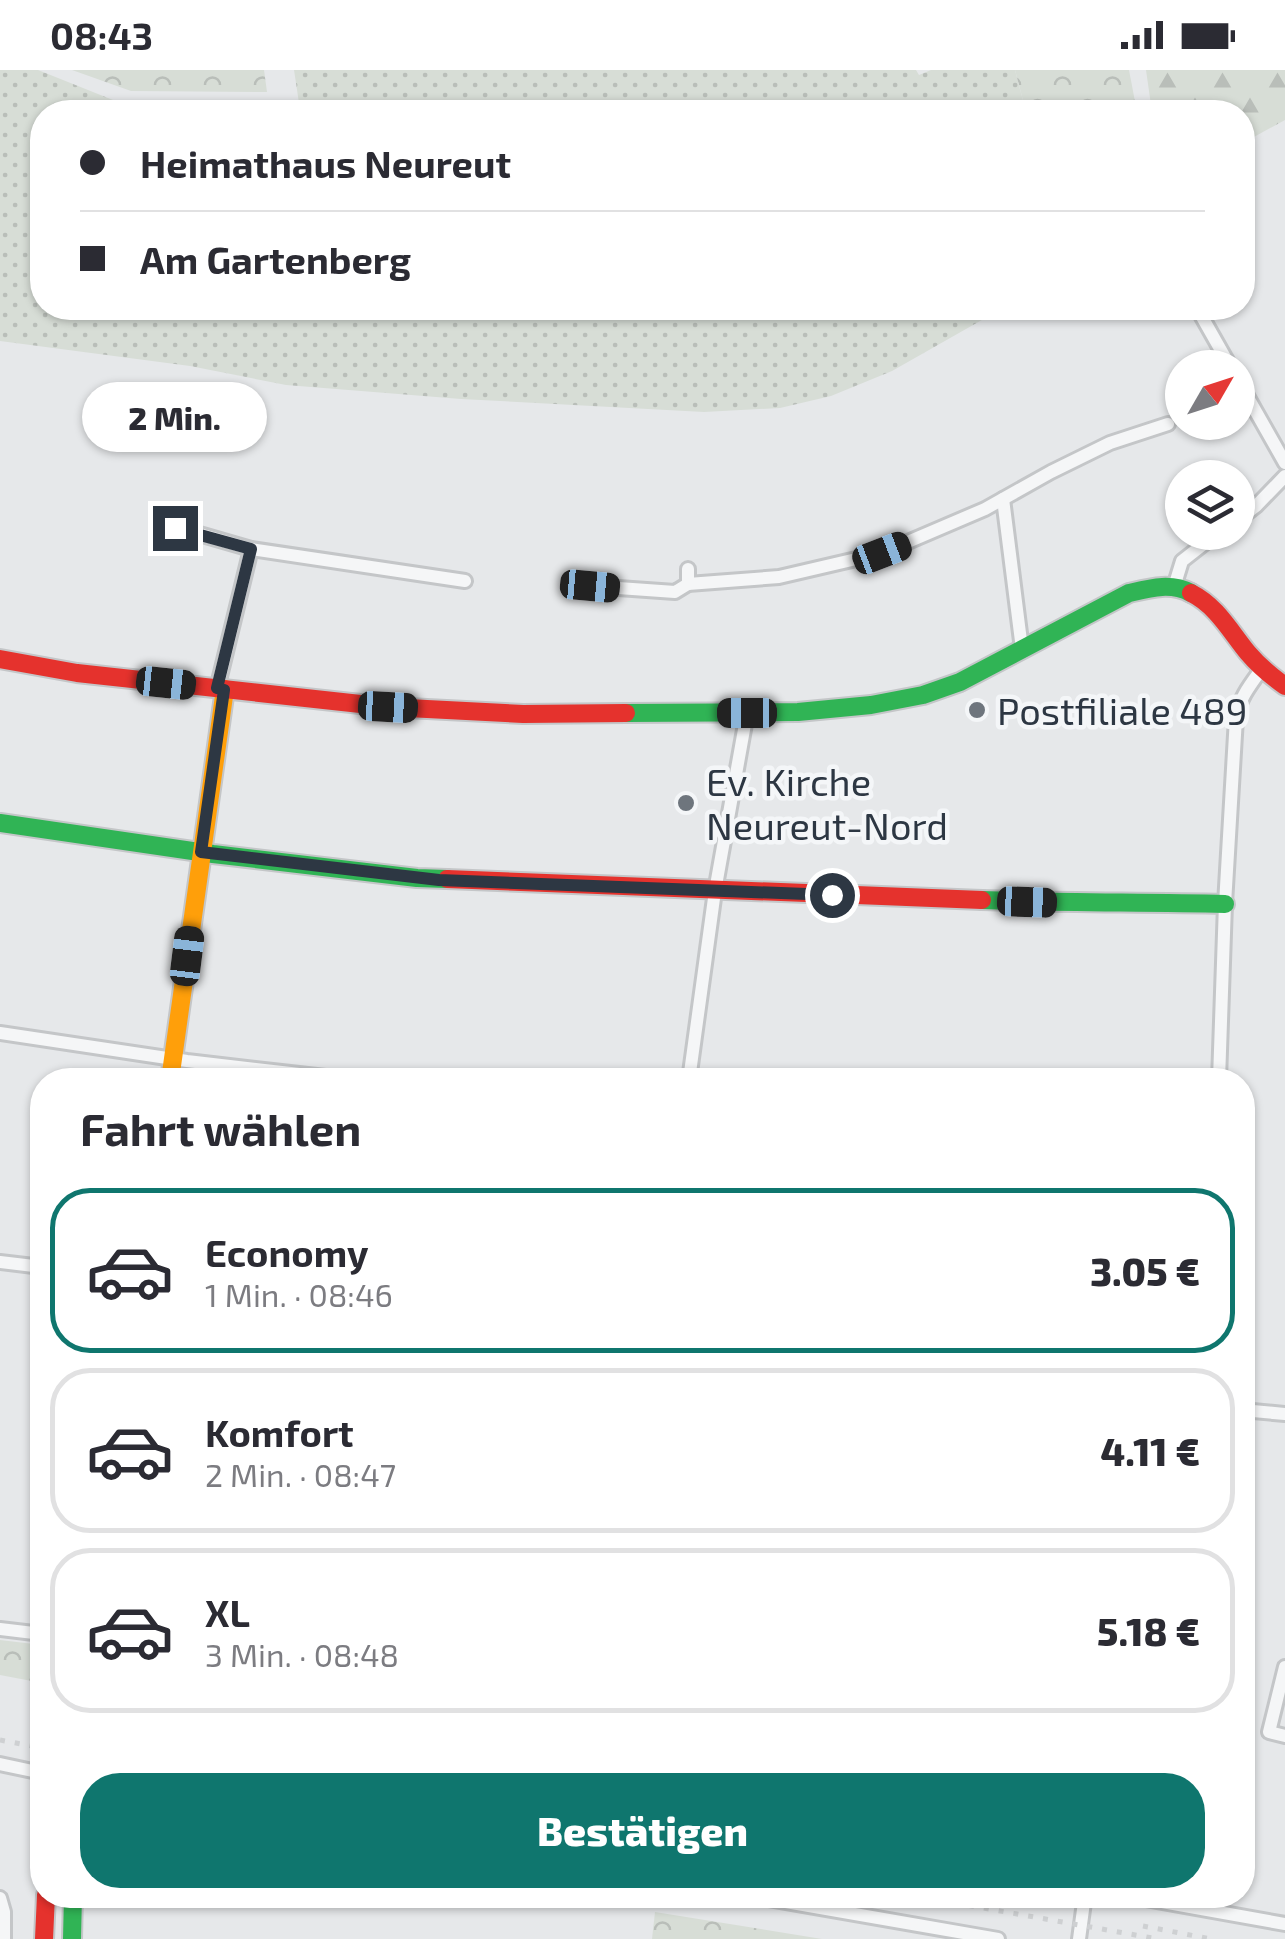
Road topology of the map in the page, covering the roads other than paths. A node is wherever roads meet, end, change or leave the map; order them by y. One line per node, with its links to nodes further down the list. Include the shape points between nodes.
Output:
1 (1204, 320): 2 (street)
2 (1220, 350)
3 (1255, 410): 5 (street)
4 (1165, 425): 7 (street, via 1110,443)
5 (1285, 463)
6 (1285, 476): 8 (street)
7 (1003, 499): 14 (street, via 862,560 780,577); 17 (street)
8 (1255, 507)
9 (175, 528): 10 (street)
10 (251, 549): 13 (street); 21 (street)
11 (1193, 550): 16 (street)
12 (688, 569): 14 (street)
13 (465, 581)
14 (688, 584): 15 (street, via 675,592)
15 (590, 586)
16 (1174, 587): 17 (street, via 1129,593); 19 (street, via 1212,606)
17 (1022, 649): 22 (street, via 922,695)
18 (0, 659): 21 (street)
19 (1261, 670): 20 (street); 26 (street, via 1236,718)
20 (1285, 686)
21 (221, 689): 22 (street, via 524,714); 24 (street)
22 (747, 713): 25 (street)
23 (0, 823): 24 (street)
24 (201, 852): 25 (street, via 417,878); 28 (street)
25 (715, 891): 26 (street); 31 (street)
26 (1225, 904): 32 (street)
27 (0, 1033): 28 (street)
28 (173, 1059): 29 (street); 30 (street)
29 (172, 1068)
30 (250, 1068)
31 (691, 1068)
32 (1219, 1068)
33 (0, 1262): 34 (street)
34 (30, 1266)
35 (1255, 1411): 36 (street)
36 (1285, 1414)
37 (0, 1629): 38 (street)
38 (30, 1633)
39 (1285, 1667): 40 (street, via 1269,1732)
40 (1285, 1736)
41 (0, 1764): 42 (street)
42 (30, 1770)
43 (0, 1898): 50 (street)
44 (45, 1908): 51 (street)
45 (73, 1908): 52 (street)
46 (820, 1908): 53 (street)
47 (1079, 1908): 54 (street)
48 (1196, 1908): 49 (street)
49 (1285, 1924)
50 (4, 1939)
51 (44, 1939)
52 (72, 1939)
53 (998, 1939)
54 (1078, 1939)

